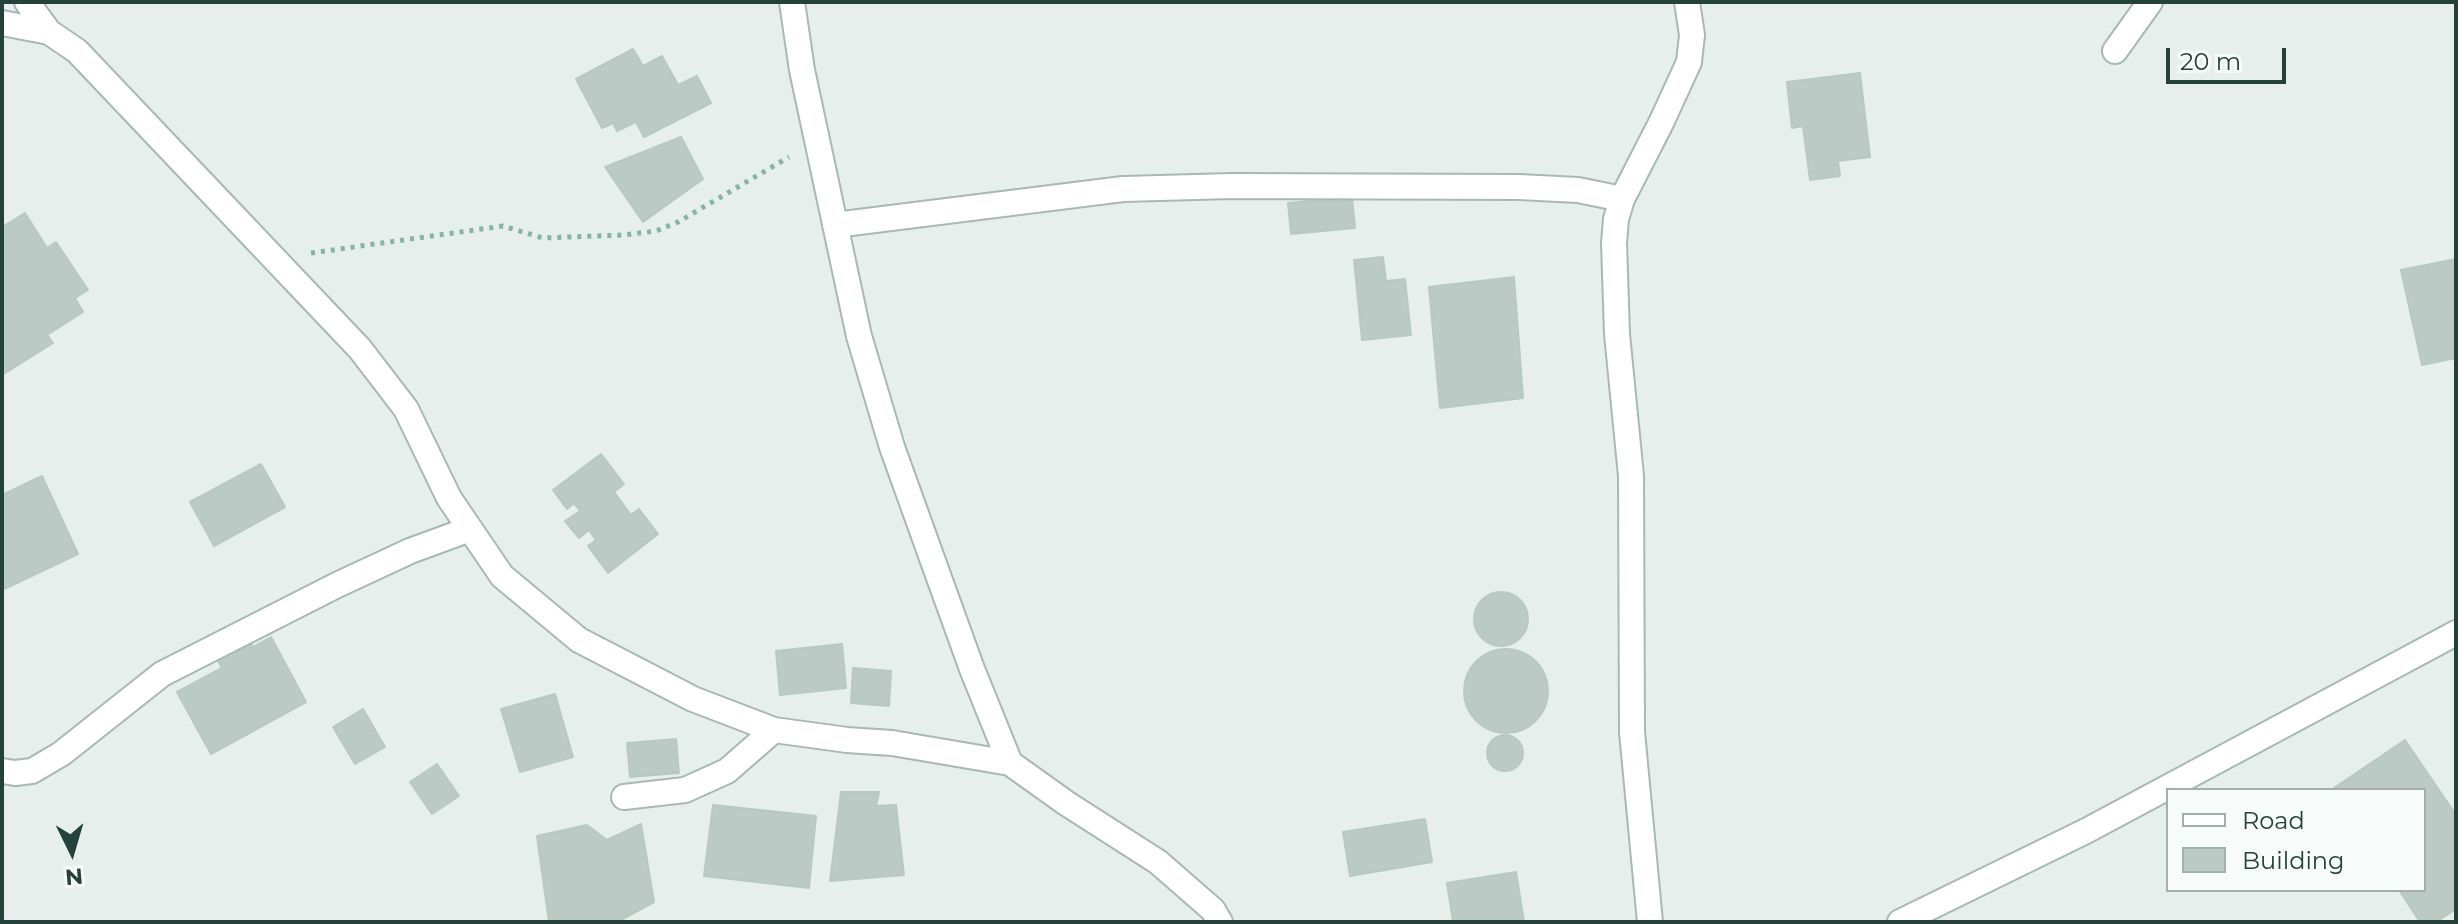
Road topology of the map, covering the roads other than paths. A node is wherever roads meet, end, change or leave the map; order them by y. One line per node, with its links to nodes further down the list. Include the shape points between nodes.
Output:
1 (27, 2): 6 (street)
2 (792, 2): 9 (street)
3 (1687, 2): 8 (street, via 1689,62)
4 (2150, 2): 7 (street)
5 (2, 23): 6 (street)
6 (49, 32): 10 (street, via 77,51 360,349 406,409)
7 (2115, 51)
8 (1622, 199): 9 (street, via 1519,187 1123,189); 19 (street, via 1614,243 1631,476 1632,732)
9 (835, 225): 13 (street, via 859,336 892,447)
10 (470, 529): 12 (street, via 502,576 579,640 693,699); 14 (street, via 349,579 162,674 32,771)
11 (2456, 633): 16 (street)
12 (774, 730): 13 (street); 17 (street, via 727,771 685,790)
13 (1010, 763): 18 (street, via 1158,862)
14 (2, 771)
15 (2166, 788): 20 (street)
16 (2166, 788)
17 (624, 797)
18 (1220, 922)
19 (1650, 922)
20 (1900, 922)

